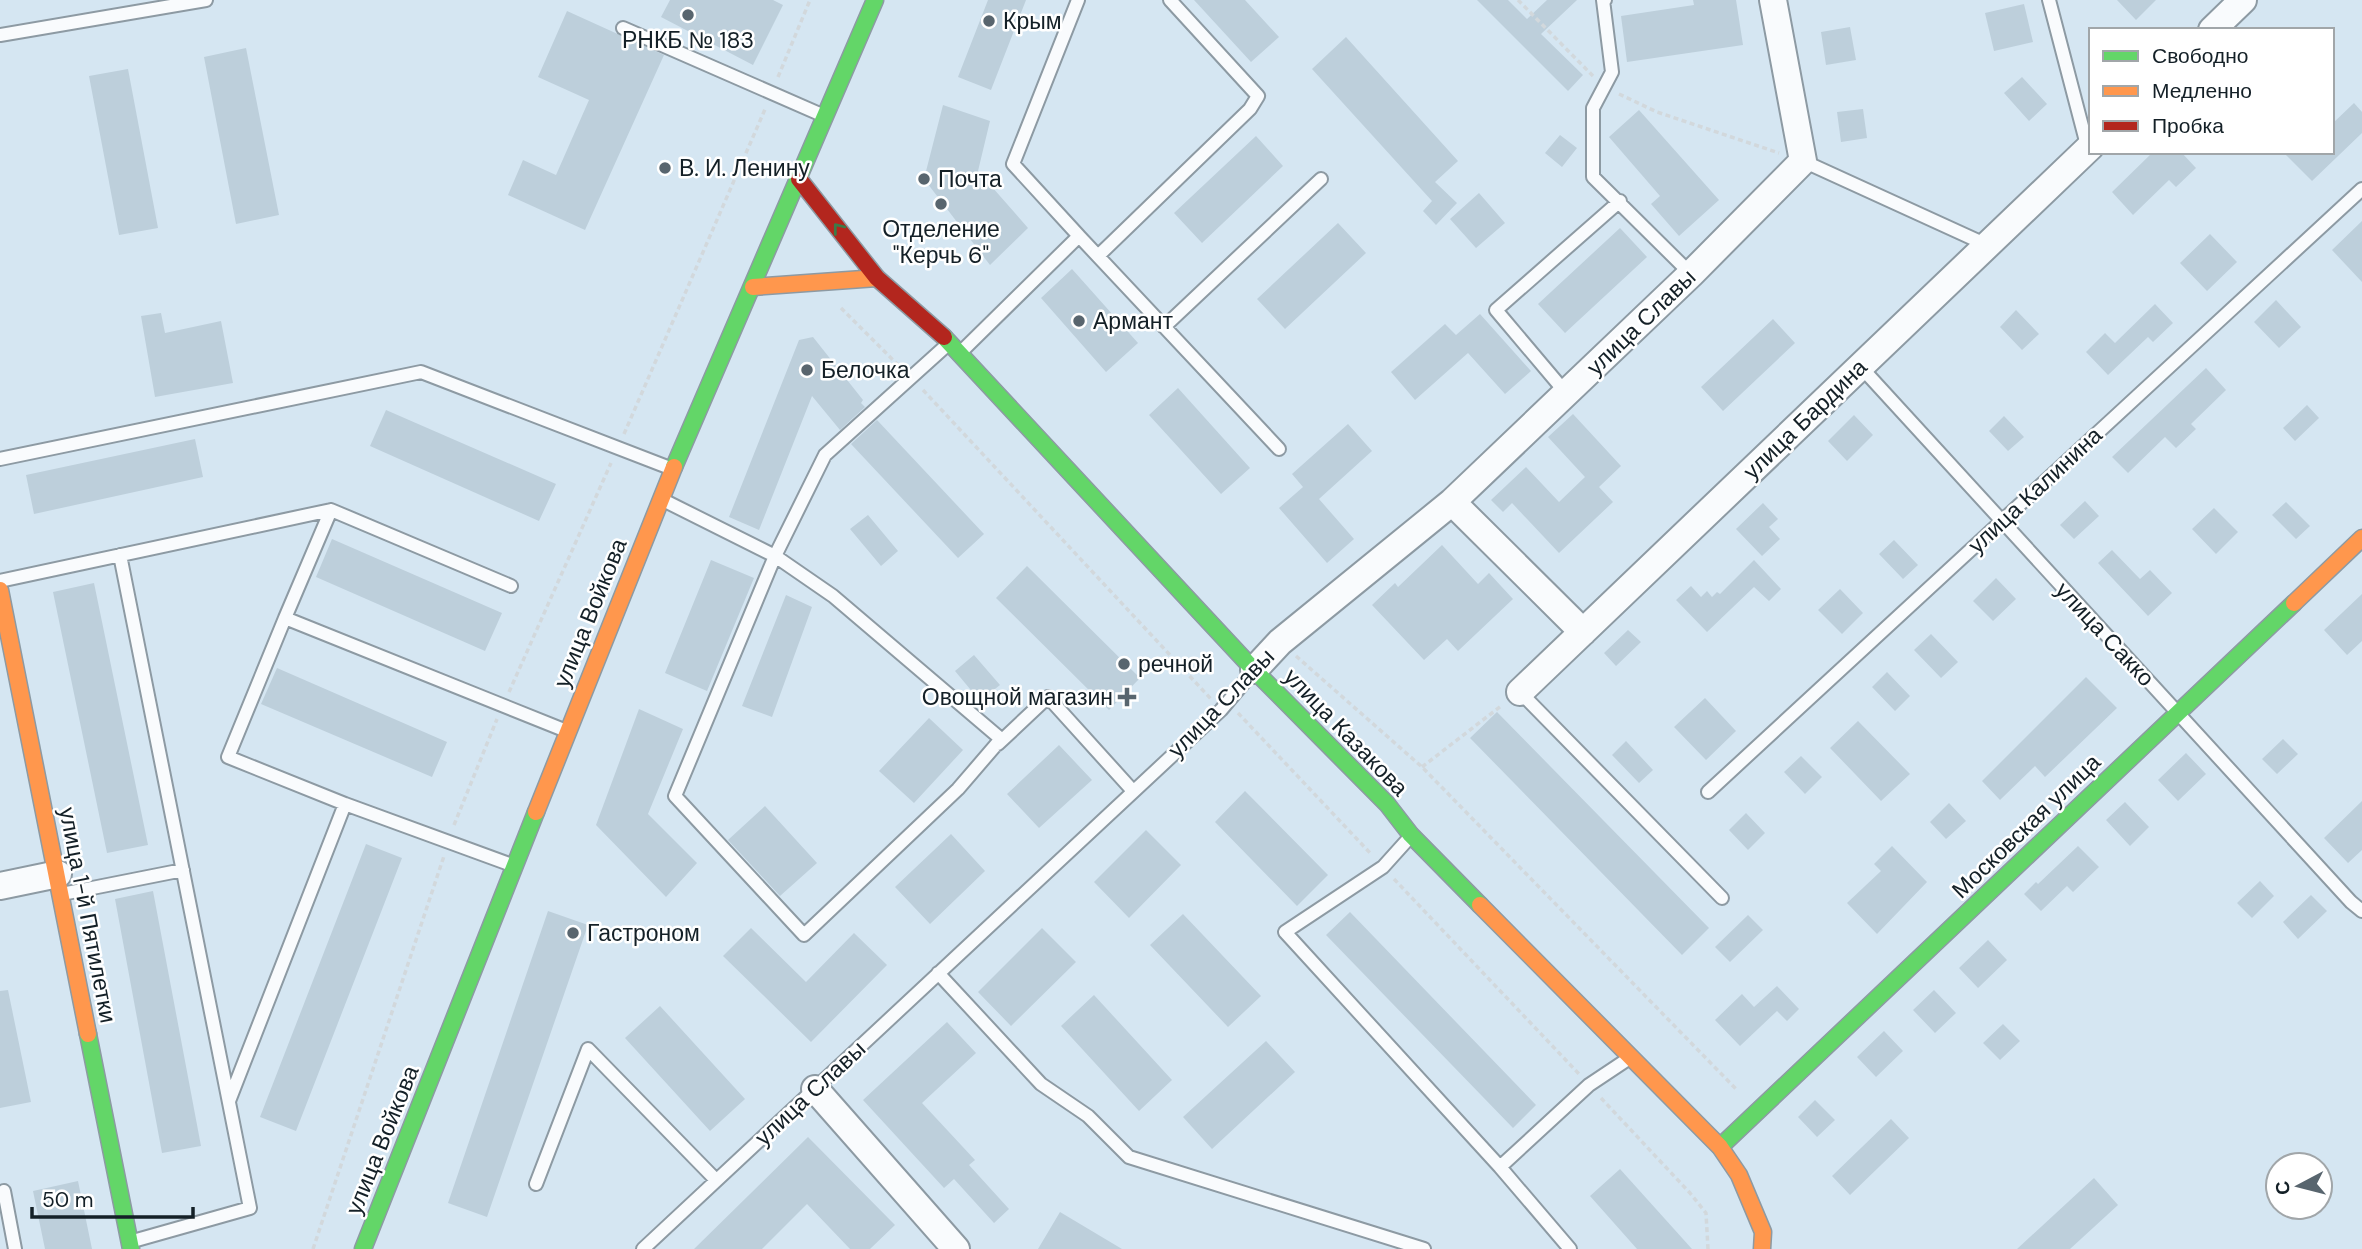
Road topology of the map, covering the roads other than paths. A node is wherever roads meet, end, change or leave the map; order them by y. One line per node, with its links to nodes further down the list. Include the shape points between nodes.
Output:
1 (206, 0): 11 (lane)
2 (875, 0): 12 (main road, улица Войкова)
3 (1078, 0): 19 (lane, via 1013,164)
4 (1170, 0): 21 (lane, via 1258,96 1250,109)
5 (1605, 0): 18 (lane, via 1612,72 1593,108 1594,177)
6 (1773, 0): 14 (street)
7 (2049, 0): 13 (lane)
8 (2243, 0): 10 (street)
9 (623, 28): 12 (lane)
10 (2214, 28)
11 (0, 35)
12 (825, 117): 15 (main road, улица Войкова)
13 (2089, 148): 20 (street, улица Бардина)
14 (1803, 161): 20 (lane); 22 (street, улица Славы)
15 (799, 179): 23 (main road, улица Казакова, one-way to 15); 24 (main road, улица Войкова)
16 (1321, 179): 25 (lane)
17 (2362, 189): 35 (lane, улица Калинина)
18 (1620, 201): 22 (lane); 28 (lane, via 1496,310)
19 (1079, 236): 21 (lane); 26 (lane)
20 (1987, 245): 27 (street, улица Бардина)
21 (1098, 256): 25 (lane)
22 (1691, 274): 28 (street, улица Славы)
23 (877, 278): 24 (main road); 26 (main road, улица Казакова)
24 (753, 287): 31 (main road, улица Войкова)
25 (1164, 327): 29 (lane)
26 (955, 348): 38 (lane, via 912,378 825,455); 45 (main road, улица Казакова)
27 (1860, 366): 35 (lane, улица Сакко); 44 (street, улица Бардина)
28 (1566, 393): 33 (street, улица Славы)
29 (1279, 449)
30 (0, 459): 31 (lane, via 421,372)
31 (672, 469): 32 (main road, улица Войкова)
32 (660, 498): 38 (lane); 48 (main road, улица Войкова)
33 (1452, 502): 44 (street); 45 (street, улица Славы, via 1280,642)
34 (331, 510): 37 (lane); 40 (lane); 42 (lane)
35 (2001, 521): 47 (lane, улица Сакко); 51 (lane, улица Калинина)
36 (2362, 538): 47 (main road, Московская улица)
37 (120, 555): 39 (lane); 55 (lane)
38 (775, 556): 49 (lane, via 833,596 1001,739); 49 (lane, via 675,796 804,935 958,789)
39 (0, 580)
40 (511, 586)
41 (0, 590): 43 (main road, улица 1-й Пятилетки)
42 (285, 618): 48 (lane); 52 (lane, via 228,757)
43 (3, 620): 56 (main road, улица 1-й Пятилетки)
44 (1583, 632): 46 (street, улица Бардина)
45 (1254, 670): 50 (lane, улица Славы, via 1221,710); 53 (main road, улица Казакова, via 1387,804)
46 (1520, 692): 58 (lane)
47 (2178, 713): 59 (lane, улица Сакко); 64 (main road, Московская улица)
48 (567, 731): 54 (main road, улица Войкова)
49 (993, 748): 50 (lane, via 1048,697)
50 (1133, 791): 60 (lane, улица Славы)
51 (1708, 792)
52 (345, 804): 54 (lane); 63 (lane)
53 (1411, 835): 61 (main road, улица Казакова); 65 (lane, via 1383,867 1285,932)
54 (516, 866): 71 (main road, улица Войкова)
55 (183, 870): 56 (lane); 63 (lane)
56 (60, 884): 57 (street); 69 (main road, улица 1-й Пятилетки)
57 (0, 886)
58 (1722, 898)
59 (2362, 911)
60 (938, 974): 62 (lane, улица Славы); 74 (lane, via 1041,1084 1088,1116 1129,1157)
61 (1630, 1058): 64 (main road, улица Казакова); 65 (lane, via 1589,1085)
62 (812, 1087): 66 (lane, улица Славы); 73 (street)
63 (229, 1101): 69 (lane, via 250,1209)
64 (1720, 1147): 76 (main road, улица Казакова, via 1740,1175 1763,1232)
65 (1500, 1167): 75 (lane)
66 (716, 1181): 67 (lane, via 588,1049); 72 (lane, улица Славы)
67 (537, 1184)
68 (4, 1191): 70 (lane)
69 (131, 1245)
70 (15, 1249)
71 (363, 1249)
72 (643, 1249)
73 (956, 1249)
74 (1424, 1249)
75 (1570, 1249)
76 (1762, 1249)

